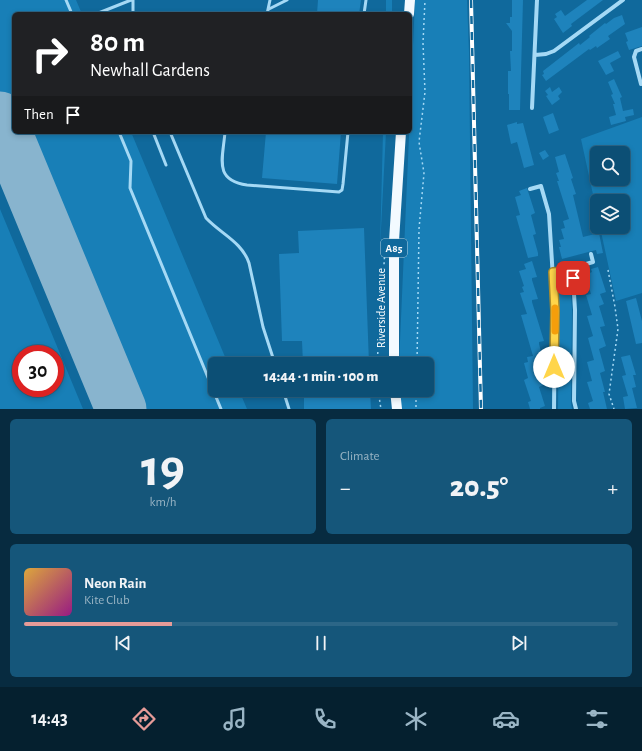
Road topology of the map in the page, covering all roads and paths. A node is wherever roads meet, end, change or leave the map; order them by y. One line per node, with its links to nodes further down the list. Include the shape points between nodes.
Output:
1 (66, 0): 11 (lane)
2 (132, 0): 12 (lane); 13 (lane)
3 (270, 0): 10 (lane)
4 (287, 0): 10 (lane)
5 (366, 0): 15 (lane)
6 (410, 0): 16 (main road)
7 (425, 0): 35 (path, via 425,92 419,142 424,173)
8 (537, 0): 18 (street)
9 (623, 0): 18 (street, via 554,51)
10 (269, 9): 14 (lane)
11 (71, 12)
12 (101, 12)
13 (133, 12)
14 (268, 12)
15 (364, 12)
16 (409, 12)
17 (642, 49): 19 (street, via 636,51 634,57)
18 (535, 55): 20 (street)
19 (641, 84)
20 (532, 108)
21 (121, 134): 40 (lane, via 131,160 130,188)
22 (154, 134): 27 (lane)
23 (171, 134): 33 (lane, via 206,218 246,253)
24 (226, 134): 25 (lane, via 223,169 230,180 247,185 339,192 343,184)
25 (348, 134)
26 (401, 134): 34 (main road, Riverside Avenue / A85, via 394,241)
27 (166, 165)
28 (530, 189): 31 (street, via 541,186 549,214)
29 (591, 254): 32 (street, via 593,262 576,267)
30 (608, 270): 47 (path, via 618,329 609,394)
31 (553, 272): 32 (street); 45 (street)
32 (569, 273): 46 (street, via 573,278 575,310)
33 (273, 357)
34 (394, 357)
35 (417, 357)
36 (285, 397): 41 (lane)
37 (379, 397): 42 (path)
38 (396, 397): 43 (main road)
39 (416, 397): 44 (path)
40 (221, 409)
41 (289, 409)
42 (381, 409)
43 (397, 409)
44 (416, 409)
45 (554, 409)
46 (576, 409)
47 (614, 409)

